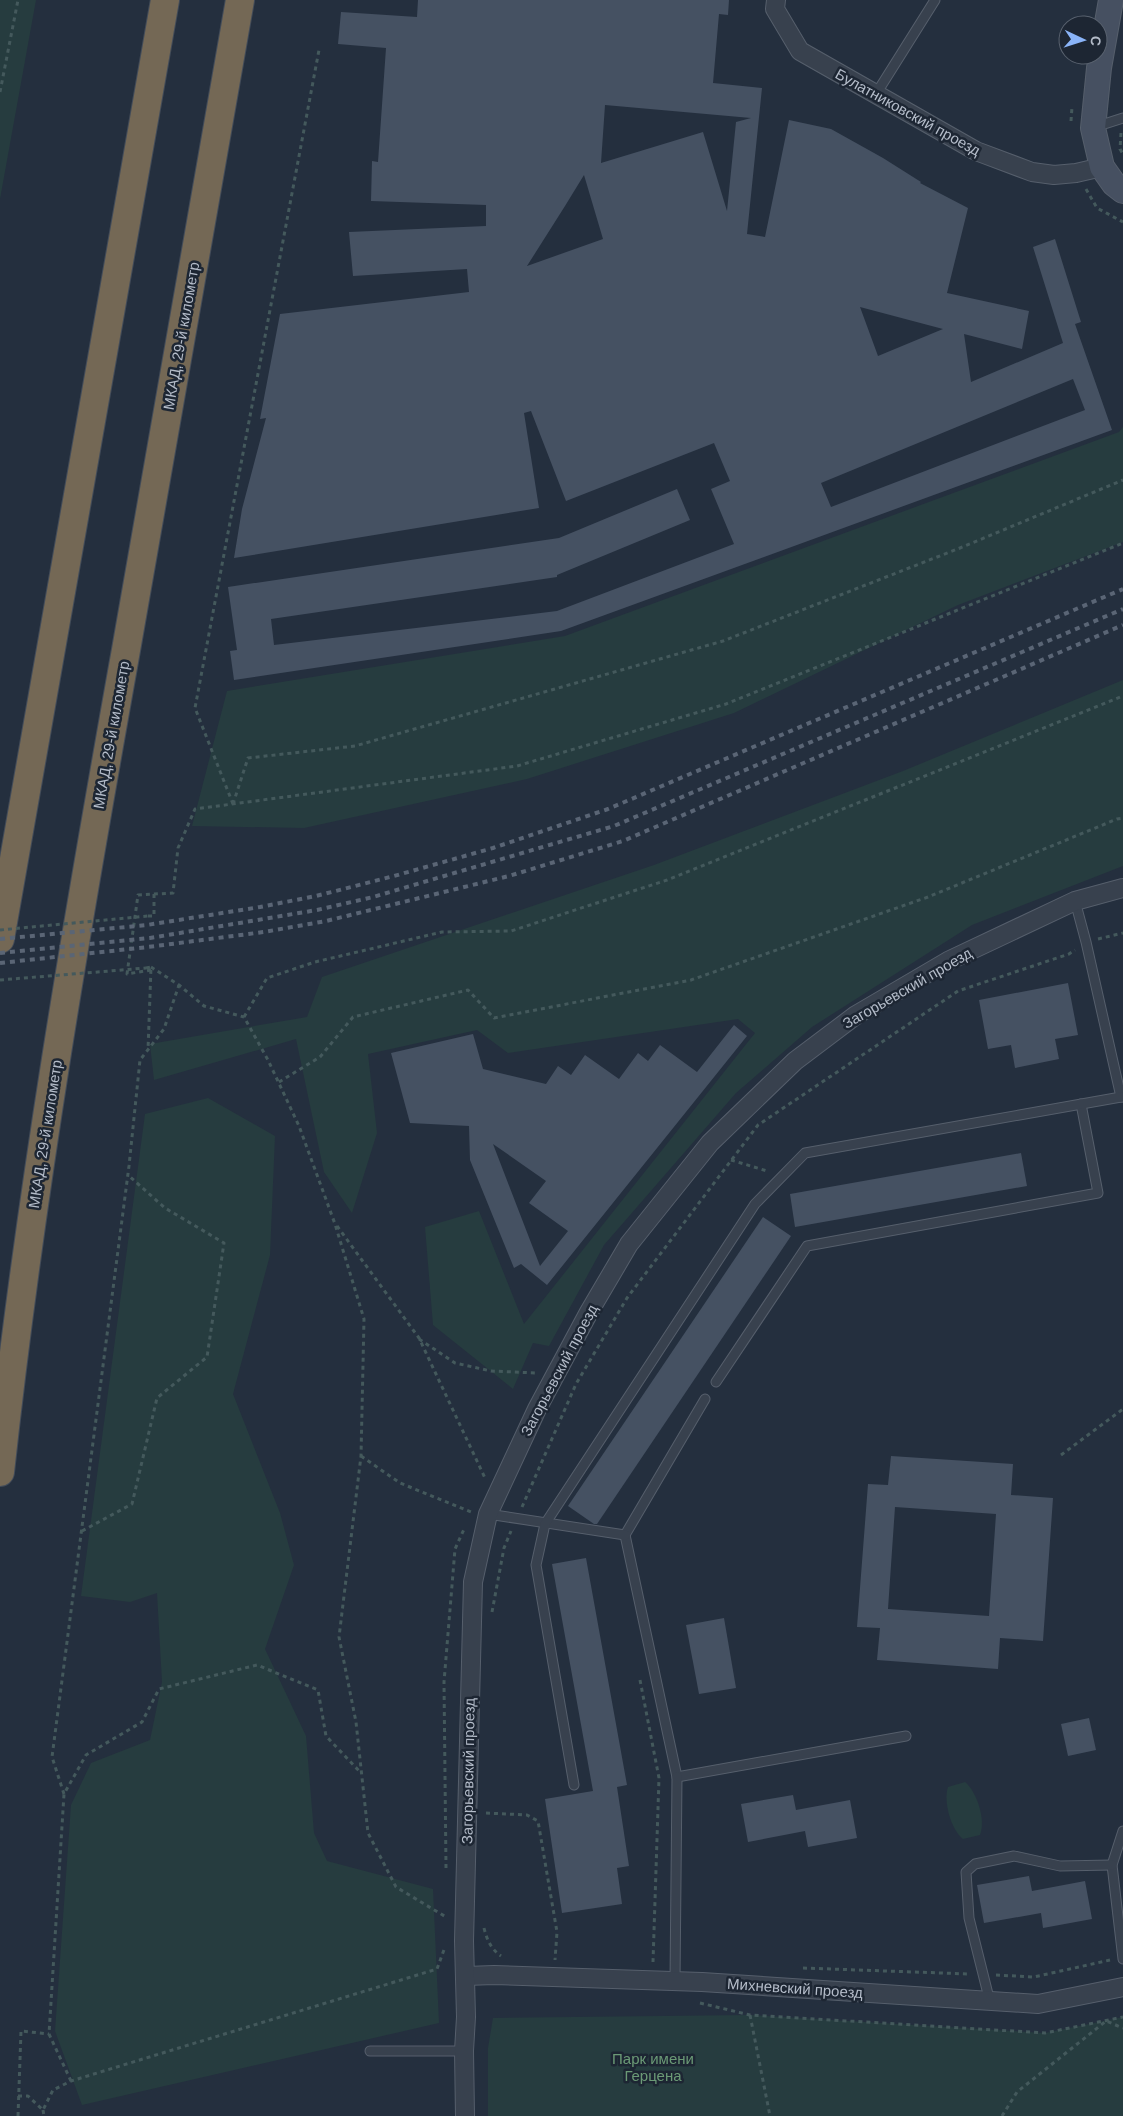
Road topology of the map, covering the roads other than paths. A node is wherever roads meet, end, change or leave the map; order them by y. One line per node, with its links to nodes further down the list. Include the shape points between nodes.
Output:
1 (165, 0): 13 (highway)
2 (240, 0): 18 (highway, МКАД, 29-й километр, via 80,913 41,1157)
3 (776, 0): 6 (street, Булатниковский проезд, via 775,9 800,51)
4 (935, 0): 6 (lane)
5 (1111, 0): 8 (street, via 1111,27 1099,68)
6 (876, 94): 9 (street, Булатниковский проезд, via 976,151 1032,172 1054,175)
7 (1123, 118): 8 (lane)
8 (1093, 128): 9 (street)
9 (1102, 167): 10 (street)
10 (1123, 191)
11 (1123, 888): 12 (street, Загорьевский проезд)
12 (1075, 901): 14 (lane); 19 (street, Загорьевский проезд, via 948,961 856,1015 795,1061 710,1143 629,1244)
13 (0, 939)
14 (1122, 1097): 15 (lane)
15 (1081, 1104): 16 (lane, via 1098,1193 807,1246); 20 (lane, via 805,1153 755,1204)
16 (716, 1382)
17 (705, 1399): 21 (lane)
18 (0, 1472)
19 (478, 1510): 20 (lane); 29 (street, Загорьевский проезд, via 473,1582 464,1941)
20 (545, 1524): 21 (lane); 24 (lane, via 536,1565)
21 (625, 1534): 23 (lane)
22 (906, 1736): 23 (lane)
23 (677, 1777): 28 (lane)
24 (574, 1785)
25 (1123, 1831): 26 (lane)
26 (1112, 1865): 27 (lane); 31 (lane, via 1060,1866 1014,1856 975,1864 966,1872 969,1918)
27 (1123, 1958)
28 (675, 1973): 29 (street, Михневский проезд); 31 (street, Михневский проезд)
29 (466, 1976): 33 (street, Загорьевский проезд)
30 (1123, 1987): 31 (street, Михневский проезд, via 1038,2004)
31 (990, 2002)
32 (370, 2051): 33 (lane)
33 (464, 2051): 34 (street, Загорьевский проезд)
34 (465, 2116)

